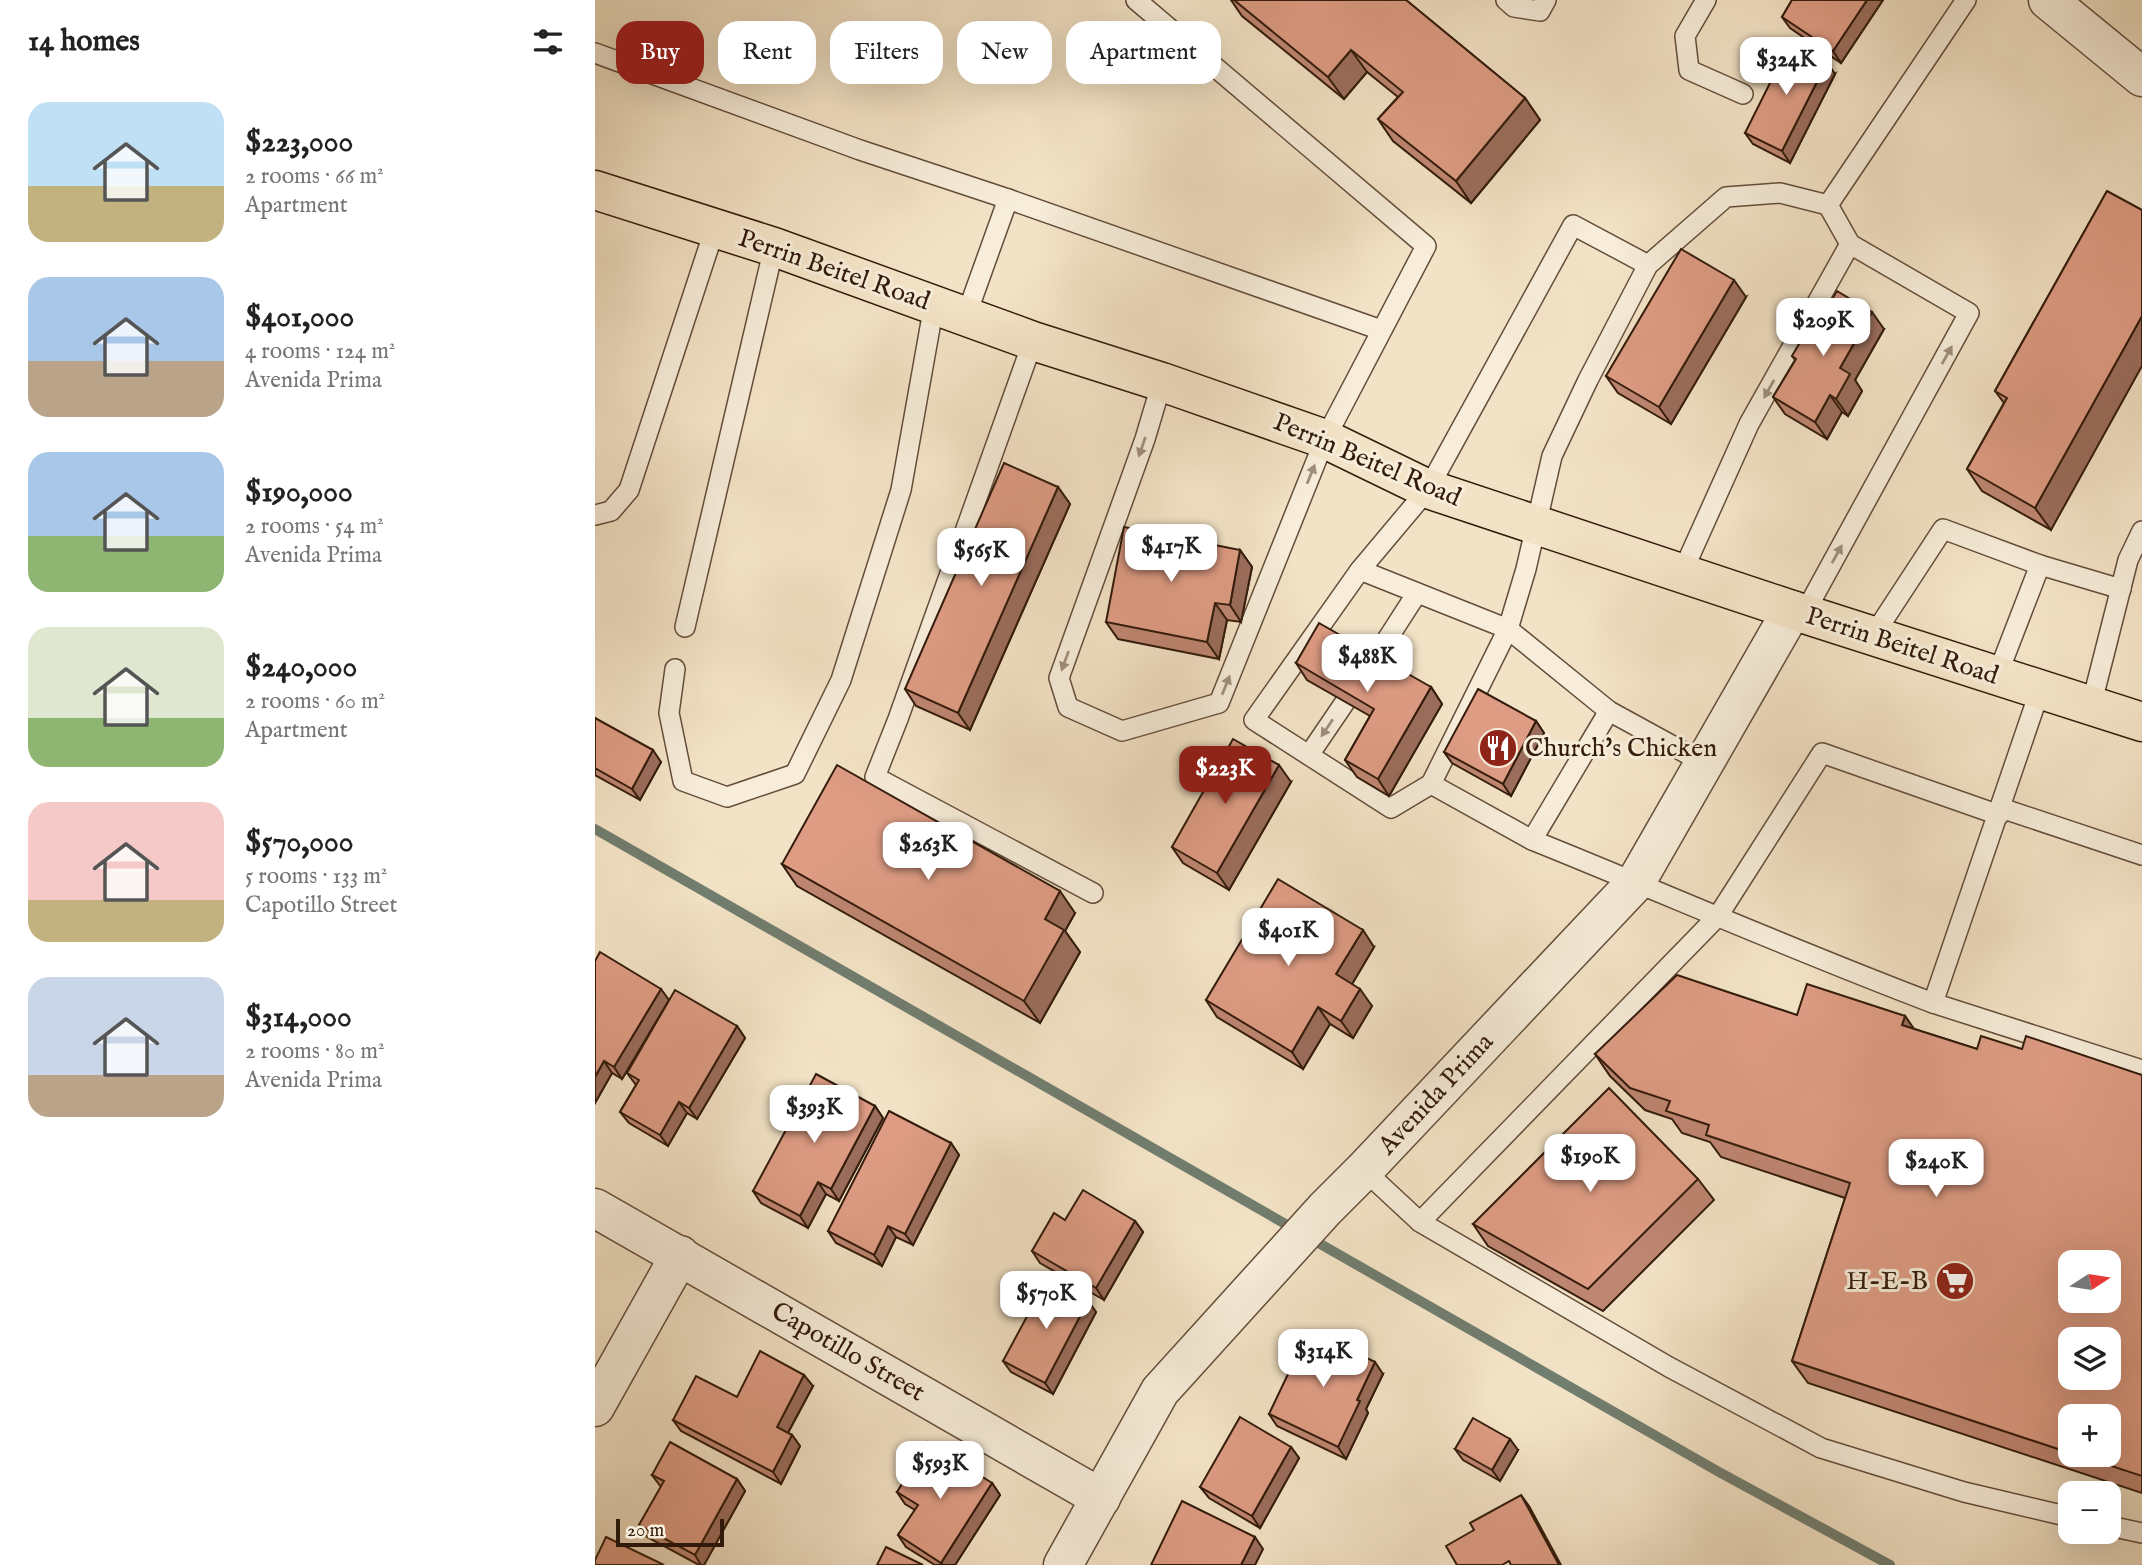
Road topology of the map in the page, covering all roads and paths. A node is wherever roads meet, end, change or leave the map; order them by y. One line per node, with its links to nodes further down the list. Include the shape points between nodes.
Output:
1 (1136, 0): 18 (lane, via 1426,246)
2 (1506, 0): 3 (lane, via 1514,7 1540,11)
3 (1546, 0)
4 (1706, 0): 9 (lane, via 1685,36 1689,70)
5 (1966, 0): 12 (lane)
6 (2048, 0): 8 (street)
7 (595, 53): 11 (lane)
8 (2142, 77)
9 (1743, 94)
10 (595, 190): 13 (main road, Perrin Beitel Road)
11 (1008, 199): 17 (lane); 18 (lane)
12 (1828, 205): 14 (lane); 16 (lane, via 1780,194 1726,197)
13 (715, 228): 15 (main road, Perrin Beitel Road); 23 (lane, via 629,490 611,511)
14 (1850, 244): 28 (lane, one-way to 28, via 1749,424); 31 (lane, one-way to 14, via 1969,313)
15 (773, 247): 17 (main road, Perrin Beitel Road); 32 (lane)
16 (1648, 265): 22 (lane, via 1573,225); 24 (lane, via 1552,457)
17 (950, 311): 19 (main road, Perrin Beitel Road); 36 (lane, via 901,490 841,680 795,774 727,797 683,780 669,713)
18 (1381, 330): 21 (lane)
19 (1033, 341): 20 (main road, Perrin Beitel Road); 50 (lane, via 874,777)
20 (1162, 382): 21 (main road, Perrin Beitel Road); 21 (lane, one-way to 21, via 1059,678 1068,707 1122,732 1219,703)
21 (1325, 439): 22 (main road, Perrin Beitel Road)
22 (1428, 489): 24 (main road, Perrin Beitel Road); 27 (lane)
23 (595, 515)
24 (1536, 526): 28 (main road, Perrin Beitel Road); 33 (lane)
25 (2142, 531): 29 (lane)
26 (2040, 565): 29 (lane); 34 (lane, via 1943,529); 37 (lane)
27 (1360, 570): 30 (lane); 43 (lane, via 1254,720)
28 (1682, 573): 31 (main road, Perrin Beitel Road)
29 (2121, 589): 40 (lane)
30 (1417, 593): 33 (lane); 35 (lane)
31 (1798, 612): 34 (main road, Perrin Beitel Road); 44 (street, Avenida Prima)
32 (685, 627)
33 (1508, 629): 41 (lane); 45 (lane)
34 (1873, 636): 37 (main road, Perrin Beitel Road)
35 (1372, 663)
36 (675, 669)
37 (1997, 676): 38 (main road, Perrin Beitel Road)
38 (2041, 690): 40 (main road, Perrin Beitel Road); 46 (lane)
39 (1345, 702): 43 (lane, one-way to 43)
40 (2091, 706): 42 (main road, Perrin Beitel Road)
41 (1609, 710): 44 (lane); 47 (lane)
42 (2142, 722)
43 (1309, 755): 45 (lane, via 1391,808)
44 (1704, 763): 49 (street, Avenida Prima)
45 (1431, 784): 47 (lane)
46 (2000, 811): 48 (lane); 51 (lane, via 1822,753); 52 (lane)
47 (1532, 840): 49 (lane)
48 (2142, 855)
49 (1636, 881): 51 (lane); 54 (street, Avenida Prima)
50 (1093, 893)
51 (1718, 916): 52 (lane); 56 (lane)
52 (1933, 1003): 53 (lane)
53 (2142, 1070)
54 (1364, 1170): 56 (lane); 59 (street, Avenida Prima, via 1160,1391)
55 (595, 1208): 57 (street, Capotillo Street)
56 (1420, 1222): 60 (lane, via 1669,1367 1821,1448 1964,1493)
57 (680, 1255): 58 (street); 59 (street, Capotillo Street)
58 (595, 1407)
59 (1101, 1498): 63 (street, Avenida Prima)
60 (2058, 1514)
61 (2121, 1529): 62 (lane)
62 (2142, 1533)
63 (1063, 1565)

